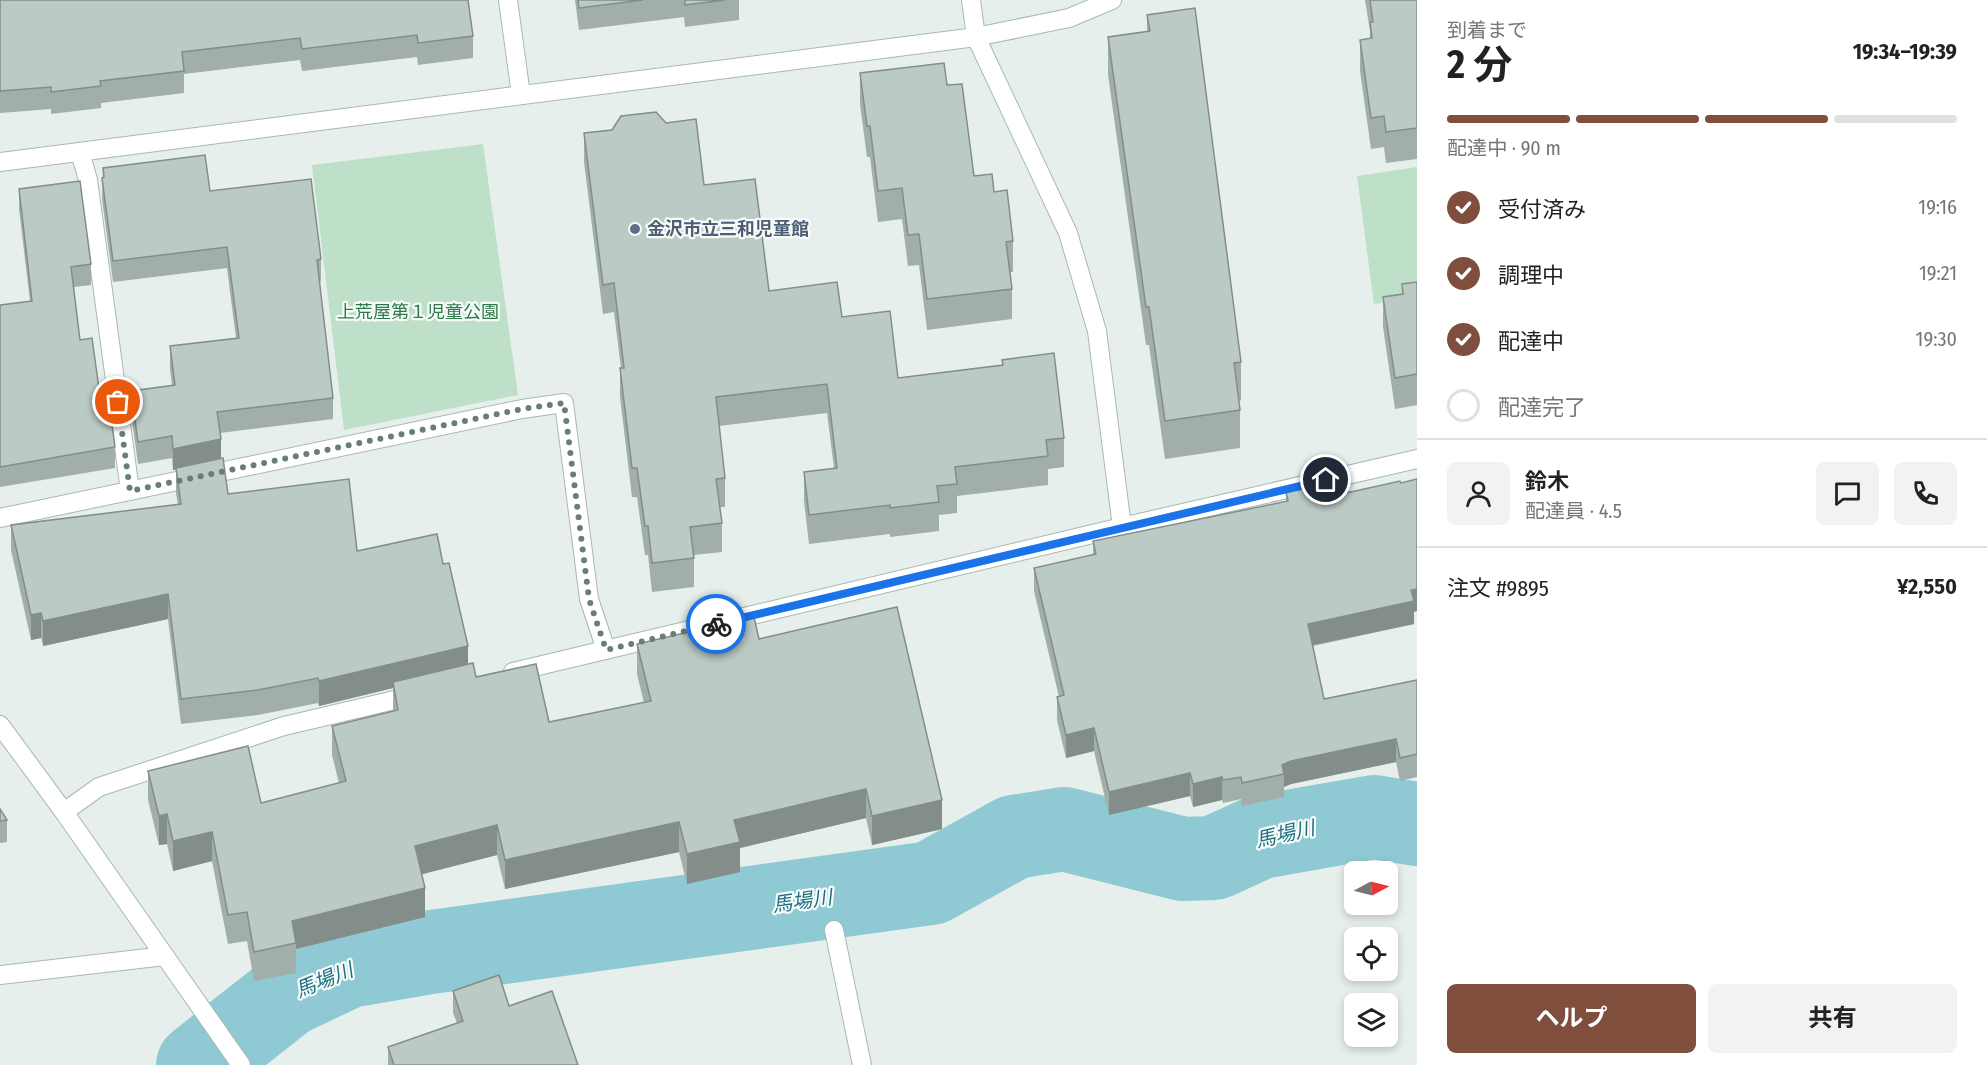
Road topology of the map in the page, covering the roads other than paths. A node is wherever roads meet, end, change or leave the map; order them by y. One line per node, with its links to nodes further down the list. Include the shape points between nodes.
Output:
1 (508, 0): 5 (street)
2 (971, 0): 4 (street)
3 (1112, 0): 4 (street, via 1069,18)
4 (976, 37): 5 (street); 11 (street, via 1068,233 1094,320)
5 (521, 95): 6 (street)
6 (80, 152): 7 (street); 9 (street, via 88,180)
7 (0, 162)
8 (1417, 459): 11 (street)
9 (130, 491): 10 (street); 12 (street, via 564,403 589,599)
10 (0, 518)
11 (1122, 527): 12 (street)
12 (606, 650): 13 (street)
13 (491, 677)
14 (434, 691): 16 (street, via 284,726 99,787)
15 (0, 725): 16 (street)
16 (64, 812): 18 (street)
17 (834, 930): 21 (street)
18 (165, 956): 19 (street); 20 (street)
19 (0, 975)
20 (241, 1065)
21 (862, 1065)

